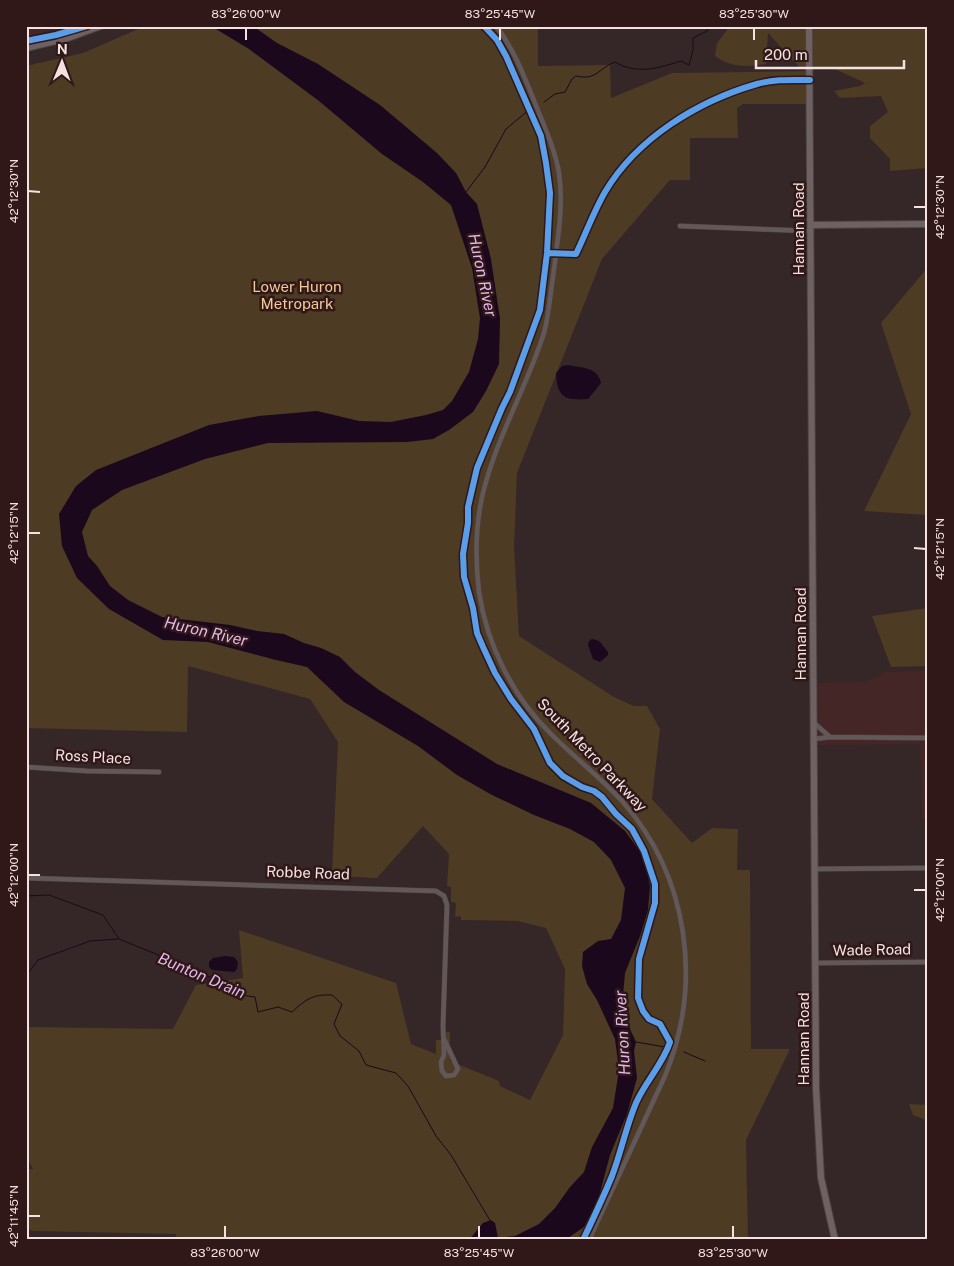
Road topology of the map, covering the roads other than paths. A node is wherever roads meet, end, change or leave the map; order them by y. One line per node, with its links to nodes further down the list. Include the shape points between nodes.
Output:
1 (101, 26): 4 (street)
2 (496, 26): 20 (street, South Metro Parkway, via 512,50 549,139 555,155 560,194 546,325 482,497 476,552 480,598 497,654 528,707 549,732 621,800 651,840 677,900 686,951 685,1000 675,1049)
3 (809, 26): 7 (street, Hannan Road)
4 (26, 48)
5 (928, 224): 7 (street)
6 (680, 226): 7 (street)
7 (811, 228): 8 (street, Hannan Road)
8 (814, 723): 9 (street); 11 (street, Hannan Road)
9 (830, 737): 10 (street); 11 (street)
10 (928, 738)
11 (814, 739): 15 (street, Hannan Road)
12 (26, 767): 13 (street, Ross Place)
13 (159, 772)
14 (928, 868): 15 (street)
15 (815, 869): 18 (street, Hannan Road)
16 (26, 878): 19 (street, Robbe Road, via 436,891 444,896 447,905)
17 (928, 962): 18 (street, Wade Road)
18 (816, 963): 21 (street, Hannan Road, via 819,1153)
19 (444, 1039): 19 (street, Robbe Road, via 442,1071 446,1076 454,1075 458,1069)
20 (589, 1240)
21 (835, 1240)

